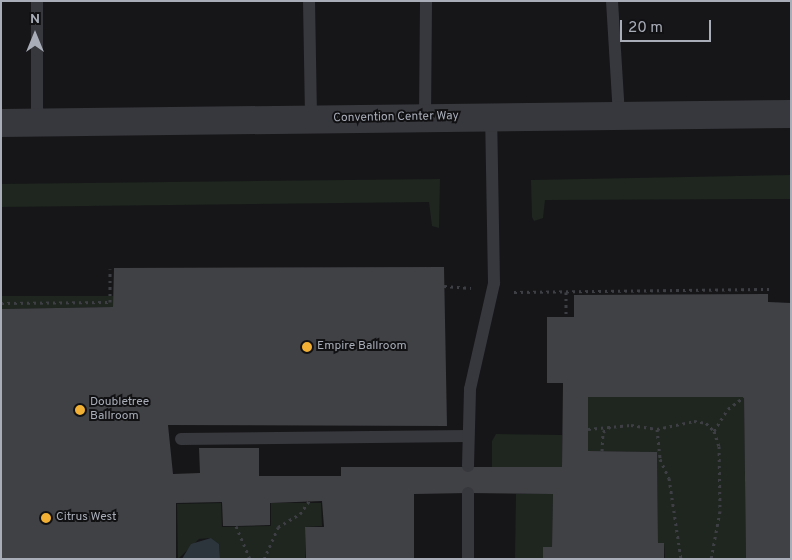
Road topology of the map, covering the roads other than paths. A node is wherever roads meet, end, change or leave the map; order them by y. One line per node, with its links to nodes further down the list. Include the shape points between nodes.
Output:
1 (37, 1): 11 (lane)
2 (308, 1): 9 (lane)
3 (426, 1): 8 (lane)
4 (612, 1): 6 (lane)
5 (791, 114): 6 (street, Convention Center Way)
6 (620, 116): 7 (street, Convention Center Way)
7 (491, 117): 8 (street, Convention Center Way); 12 (lane, via 492,290 470,389)
8 (426, 118): 9 (street, Convention Center Way)
9 (310, 119): 11 (street, Convention Center Way)
10 (1, 123): 11 (street, Convention Center Way)
11 (37, 123)
12 (468, 436): 13 (lane); 14 (lane)
13 (181, 438)
14 (468, 466)
15 (468, 493): 16 (lane)
16 (468, 559)

